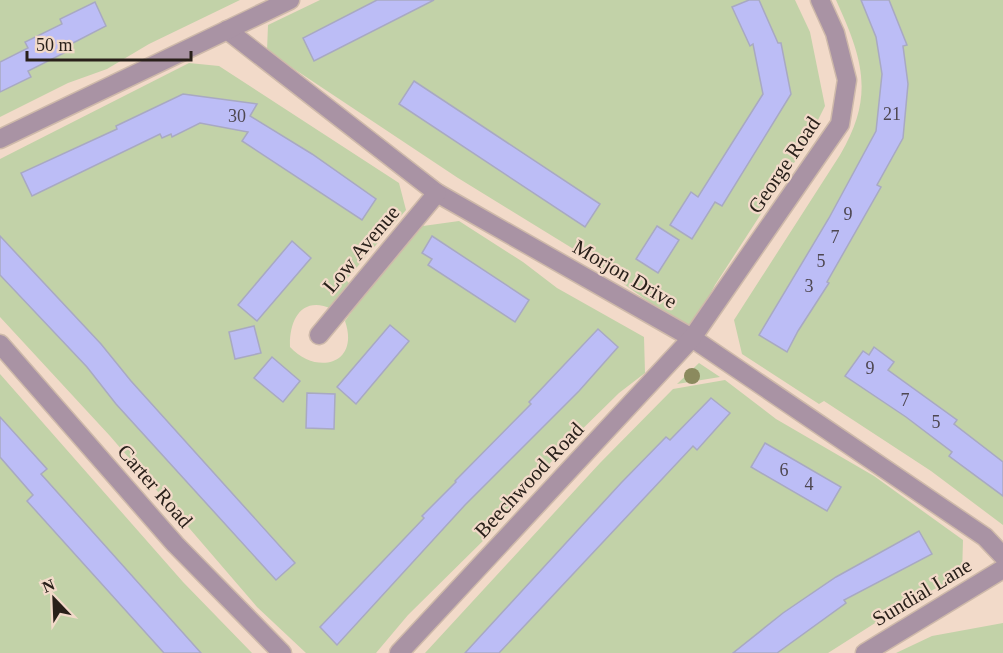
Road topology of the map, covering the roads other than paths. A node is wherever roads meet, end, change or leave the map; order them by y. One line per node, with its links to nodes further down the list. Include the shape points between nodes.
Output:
1 (290, 0): 3 (street)
2 (820, 0): 7 (street, George Road, via 835,33 847,80 840,124)
3 (227, 30): 4 (street); 5 (street, Morjon Drive)
4 (0, 139)
5 (437, 193): 6 (street, Low Avenue); 7 (street, Morjon Drive)
6 (320, 335)
7 (692, 338): 9 (street, Morjon Drive, via 985,537); 12 (street, Beechwood Road)
8 (0, 344): 11 (street, Carter Road, via 175,544)
9 (1003, 556)
10 (1003, 569): 13 (street, Sundial Lane)
11 (282, 653)
12 (399, 653)
13 (865, 653)

